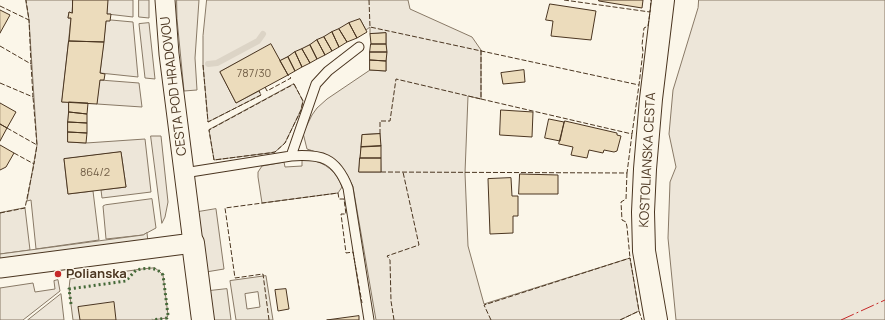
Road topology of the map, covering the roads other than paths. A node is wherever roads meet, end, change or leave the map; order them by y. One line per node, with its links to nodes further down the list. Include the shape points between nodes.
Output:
1 (165, 0): 5 (street, CESTA POD HRADOVOU, via 168,47)
2 (663, 0): 10 (street, KOSTOLIANSKA CESTA, via 651,99 644,212 644,251)
3 (359, 47): 4 (lane, via 328,71 316,84)
4 (291, 156): 5 (lane, CESTA POD HRADOVOU); 9 (lane, CESTA POD HRADOVOU, via 321,157 335,166 344,179 348,188)
5 (184, 173): 6 (street, CESTA POD HRADOVOU)
6 (193, 243): 7 (street); 8 (street, CESTA POD HRADOVOU)
7 (0, 268)
8 (204, 320)
9 (369, 320)
10 (656, 320)

